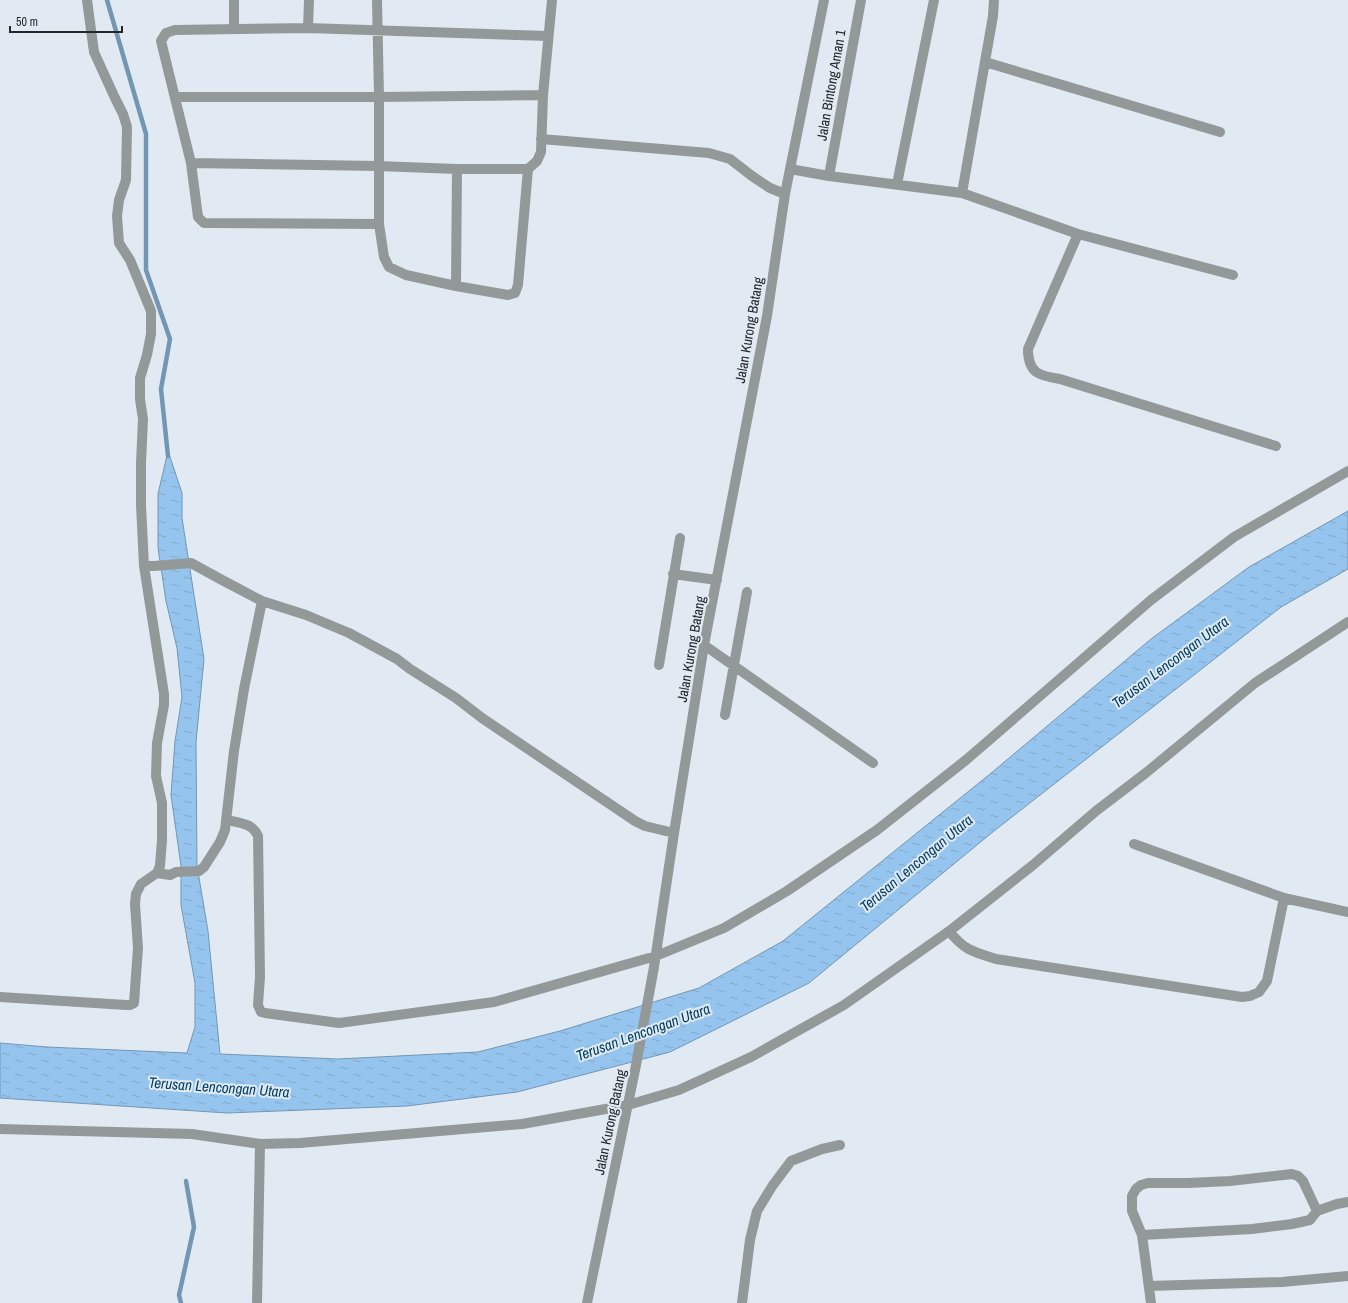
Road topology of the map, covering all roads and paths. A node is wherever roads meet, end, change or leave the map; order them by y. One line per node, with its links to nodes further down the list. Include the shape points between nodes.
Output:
1 (87, 0): 36 (street, via 94,52 127,127 126,180 117,216 119,242 130,260 151,311 151,334 140,378 143,419 141,484)
2 (234, 0): 10 (street)
3 (309, 0): 11 (street)
4 (377, 0): 12 (street)
5 (552, 0): 13 (street)
6 (824, 0): 24 (street, Jalan Kurong Batang)
7 (861, 0): 25 (street, Jalan Bintong Aman 1)
8 (934, 0): 26 (street)
9 (994, 0): 14 (street)
10 (234, 28): 11 (street); 16 (street, via 175,30 166,33 161,41)
11 (308, 28): 12 (street)
12 (378, 30): 13 (street); 17 (street)
13 (548, 36): 15 (street)
14 (985, 62): 18 (street); 27 (street)
15 (543, 95): 17 (street); 19 (street)
16 (175, 97): 17 (street); 20 (street)
17 (379, 97): 21 (street)
18 (1220, 132)
19 (541, 139): 23 (street, via 541,152 537,161); 28 (street, via 709,153 730,159 770,188)
20 (192, 163): 21 (street); 29 (street, via 198,217 204,223)
21 (378, 166): 22 (street); 29 (street)
22 (457, 169): 23 (street); 32 (street)
23 (528, 169): 32 (street, via 518,285 514,293 508,295)
24 (790, 169): 25 (street); 28 (street, Jalan Kurong Batang)
25 (829, 176): 26 (street)
26 (897, 184): 27 (street)
27 (962, 193): 30 (street)
28 (785, 194): 38 (street, Jalan Kurong Batang, via 767,316)
29 (379, 224): 32 (street, via 384,257 390,267 406,275)
30 (1078, 234): 31 (street); 33 (street, via 1028,349 1028,360 1033,370 1039,375 1060,379)
31 (1233, 275)
32 (456, 286)
33 (1276, 446)
34 (1348, 470): 54 (street, via 1234,537 1151,600 966,760 877,830 787,891 724,928)
35 (680, 538): 37 (street)
36 (149, 566): 40 (street, via 191,563); 50 (street, via 164,694 157,743 156,776 162,803 160,866)
37 (673, 574): 38 (street); 43 (street)
38 (717, 580): 42 (street, Jalan Kurong Batang)
39 (747, 592): 44 (street)
40 (262, 601): 47 (street, via 234,751); 48 (street, via 306,615 349,633 397,659 635,821)
41 (1348, 622): 53 (street, via 1255,683 1033,865)
42 (704, 645): 44 (street); 48 (street, Jalan Kurong Batang)
43 (659, 665)
44 (734, 666): 45 (street); 46 (street)
45 (725, 715)
46 (873, 763)
47 (227, 820): 50 (street, via 220,842 199,871 176,872 170,875); 54 (street, via 250,826 258,836 258,1005 261,1012 339,1023 494,1002)
48 (674, 833): 54 (street, Jalan Kurong Batang)
49 (1134, 844): 51 (street)
50 (157, 873): 55 (street, via 141,884 136,894 138,948 134,1003 126,1005)
51 (1284, 898): 52 (street); 53 (street, via 1267,981 1259,992 1242,997 996,958 971,952)
52 (1348, 912)
53 (948, 931): 56 (street, via 844,1005 751,1057 679,1090)
54 (656, 956): 56 (street, Jalan Kurong Batang)
55 (0, 997)
56 (628, 1105): 58 (street, via 522,1124 300,1143); 66 (street, Jalan Kurong Batang)
57 (0, 1129): 58 (street, via 192,1134)
58 (260, 1144): 65 (street)
59 (840, 1145): 67 (street, via 791,1161 773,1185 757,1211 750,1240)
60 (1348, 1202): 61 (street)
61 (1317, 1211): 62 (street, via 1310,1220 1292,1224 1252,1229); 62 (street, via 1303,1181 1292,1174 1230,1181 1148,1183 1136,1189 1132,1196 1132,1211)
62 (1142, 1235): 64 (street)
63 (1348, 1276): 64 (street, via 1282,1282)
64 (1149, 1286): 68 (street)
65 (257, 1303)
66 (587, 1303)
67 (742, 1303)
68 (1151, 1303)

